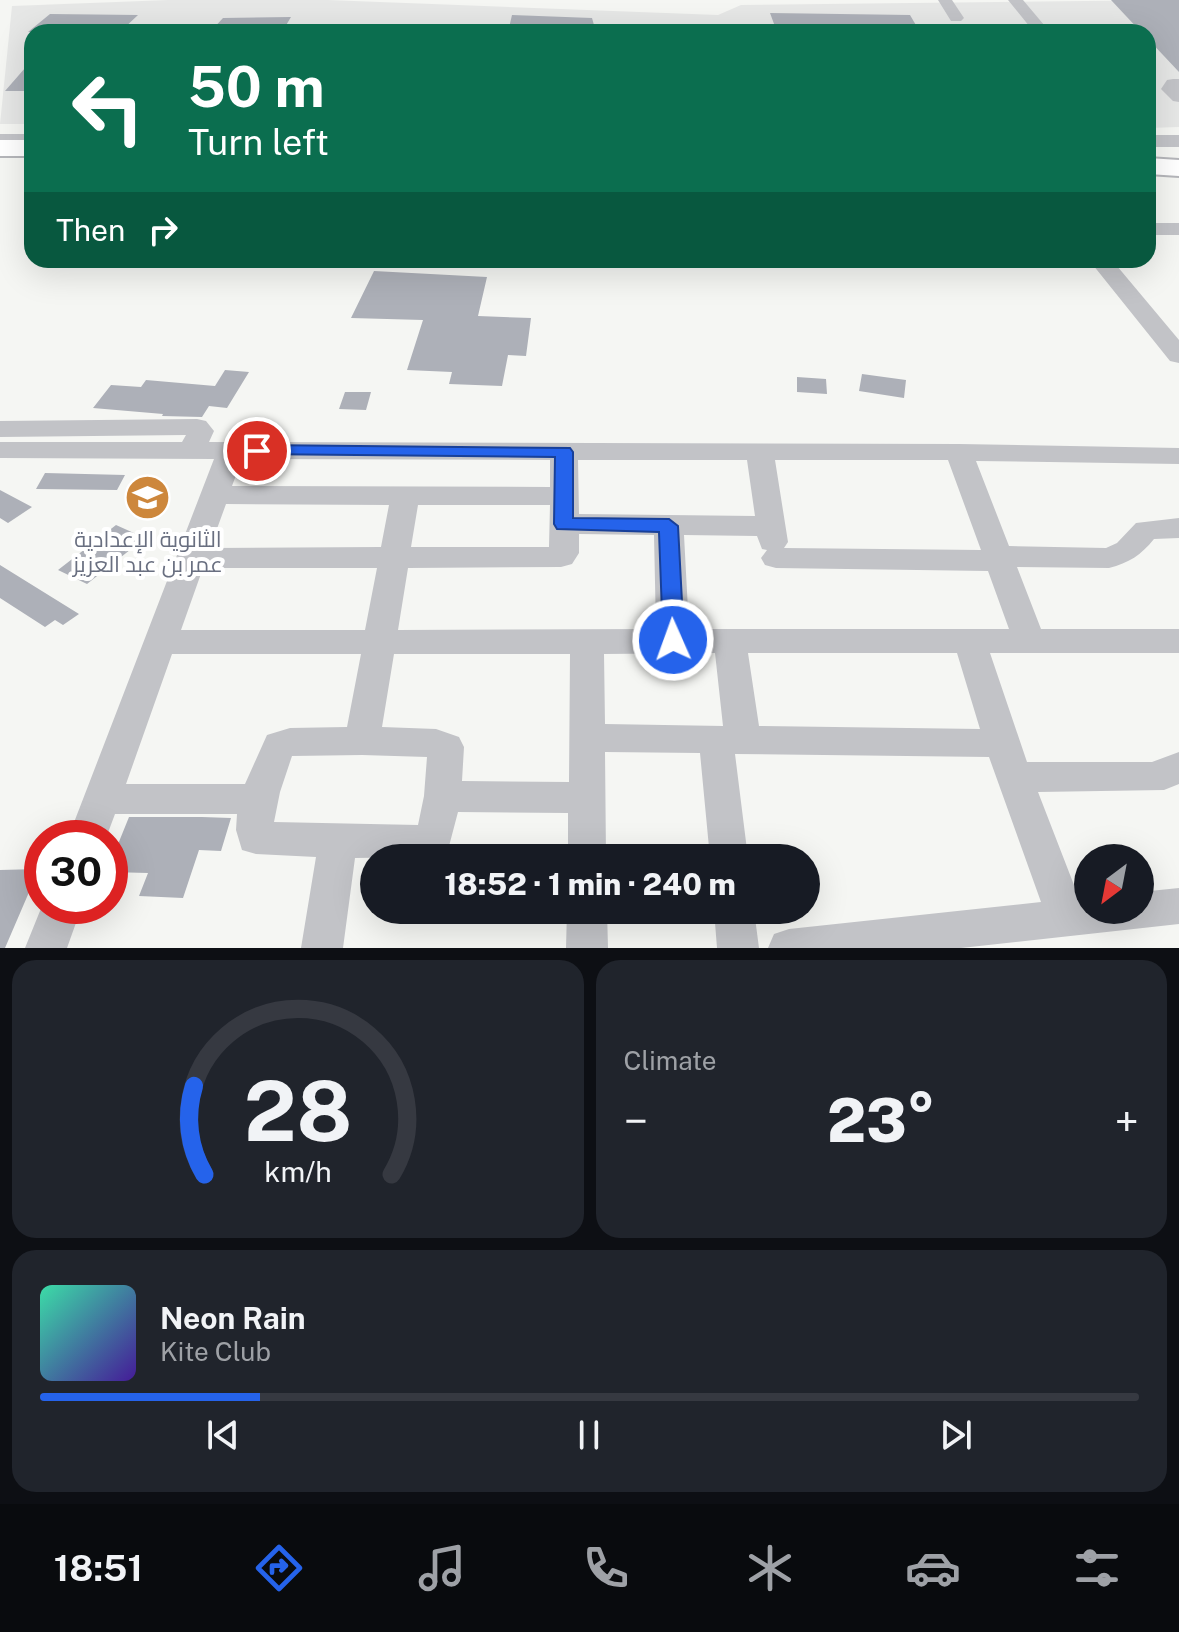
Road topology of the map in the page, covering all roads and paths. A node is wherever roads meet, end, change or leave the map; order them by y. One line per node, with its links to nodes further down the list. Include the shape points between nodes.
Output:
1 (945, 0): 3 (street)
2 (1015, 0): 4 (street)
3 (956, 18)
4 (1035, 24)
5 (1179, 84): 6 (street, via 1170,89)
6 (1179, 97)
7 (1156, 141): 8 (street)
8 (1179, 141)
9 (1156, 158): 10 (highway)
10 (1179, 158)
11 (1156, 166): 14 (highway)
12 (0, 167): 13 (highway)
13 (24, 167)
14 (1179, 167)
15 (1156, 229): 16 (street)
16 (1179, 229)
17 (1107, 268): 18 (street)
18 (1179, 356)
19 (0, 429): 21 (street, via 197,427 201,431)
20 (0, 450): 21 (street)
21 (192, 450): 22 (street)
22 (231, 451): 23 (street); 29 (street)
23 (333, 451): 24 (street); 30 (street)
24 (469, 452): 25 (street); 32 (street)
25 (564, 452): 26 (street); 33 (street)
26 (760, 452): 27 (street); 35 (street)
27 (959, 452): 28 (street); 39 (street)
28 (1179, 456)
29 (214, 495): 30 (street); 38 (street)
30 (322, 495): 31 (street)
31 (405, 496): 32 (street); 37 (street)
32 (464, 496): 33 (street)
33 (563, 510): 34 (street); 37 (street, via 561,557)
34 (669, 526): 35 (street); 42 (street)
35 (770, 526): 39 (street, via 777,565)
36 (1179, 528): 39 (street, via 1146,530 1128,550 1109,558)
37 (394, 557): 38 (street); 40 (street)
38 (192, 558): 47 (street)
39 (999, 558): 45 (street)
40 (379, 640): 41 (street); 47 (street); 50 (street)
41 (587, 640): 42 (street); 48 (street)
42 (673, 640): 43 (street)
43 (730, 640): 44 (street); 49 (street)
44 (969, 640): 45 (street); 51 (street)
45 (1029, 640): 46 (street)
46 (1179, 641)
47 (159, 642): 56 (street)
48 (587, 738): 49 (street); 55 (street)
49 (730, 740): 51 (street); 61 (street)
50 (362, 741): 54 (street, via 446,747); 57 (street, via 280,745)
51 (1002, 743): 53 (street)
52 (1179, 767): 53 (street, via 1152,777)
53 (1014, 777): 65 (street)
54 (443, 796): 55 (street); 59 (street, via 434,838)
55 (588, 798): 60 (street)
56 (101, 799): 57 (street); 58 (street)
57 (260, 799): 59 (street, via 256,838)
58 (93, 820)
59 (338, 842): 70 (street)
60 (587, 844)
61 (729, 844)
62 (1179, 906): 63 (street)
63 (1154, 908)
64 (1074, 916): 65 (street)
65 (1066, 917): 73 (street)
66 (55, 924): 69 (street)
67 (587, 924): 71 (street)
68 (735, 924): 72 (street)
69 (46, 948)
70 (322, 948)
71 (587, 948)
72 (738, 948)
73 (789, 948)

